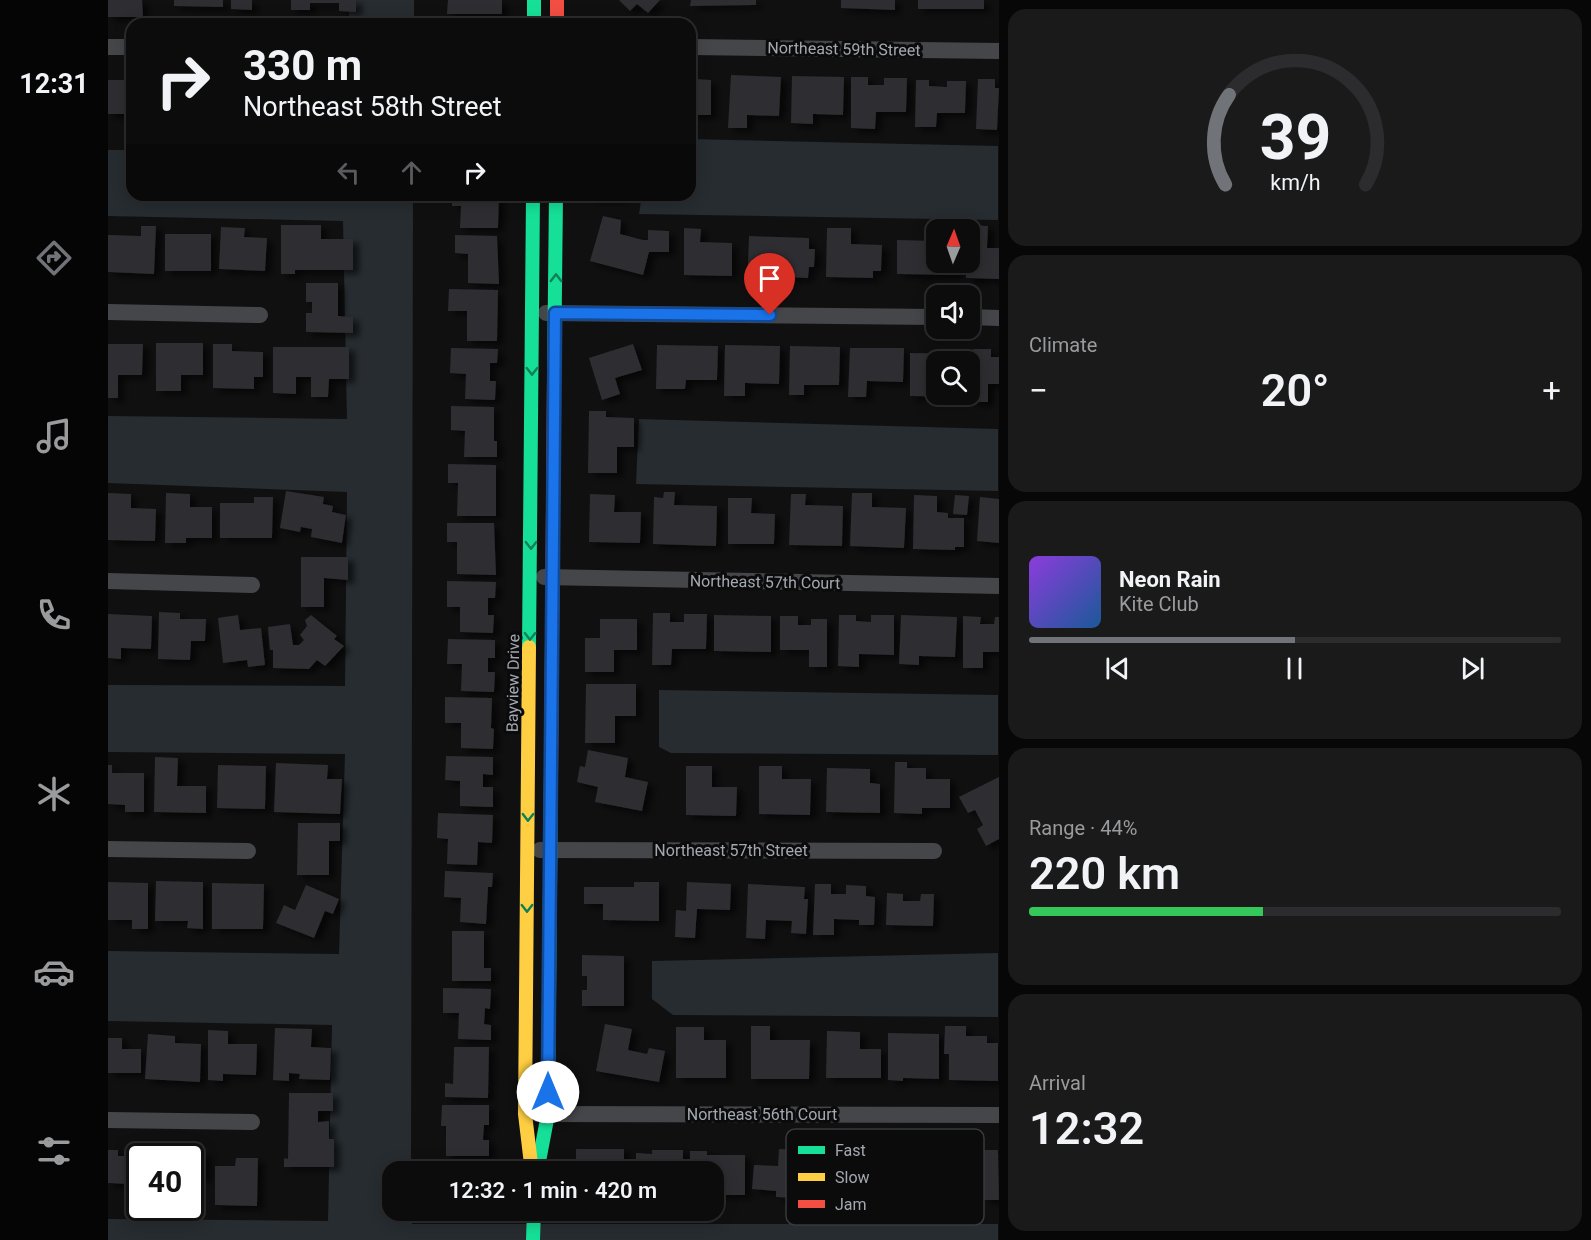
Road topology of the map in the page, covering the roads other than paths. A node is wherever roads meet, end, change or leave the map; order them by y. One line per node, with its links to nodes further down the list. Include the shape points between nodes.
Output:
1 (534, 0): 3 (street)
2 (557, 0): 4 (street)
3 (534, 18)
4 (557, 18)
5 (696, 46): 8 (street, Northeast 59th Street)
6 (108, 47): 7 (street)
7 (126, 47)
8 (999, 51)
9 (533, 201): 12 (street, Bayview Drive)
10 (556, 201): 13 (street, one-way to 10)
11 (108, 312): 14 (street)
12 (533, 313): 13 (street); 18 (street, Bayview Drive, one-way to 18)
13 (555, 313): 15 (street); 19 (street)
14 (260, 315)
15 (926, 317)
16 (980, 317): 17 (street)
17 (999, 318)
18 (532, 430): 19 (street); 20 (street, Bayview Drive, one-way to 20)
19 (555, 430): 21 (street)
20 (531, 577): 21 (street, Northeast 57th Court); 25 (street, Bayview Drive, one-way to 25)
21 (554, 577): 24 (street, Northeast 57th Court); 26 (street)
22 (108, 582): 23 (street)
23 (252, 585)
24 (999, 586)
25 (530, 704): 26 (street); 28 (street, Bayview Drive, one-way to 28)
26 (552, 704): 29 (street)
27 (108, 849): 30 (street)
28 (528, 849): 29 (street, Northeast 57th Street); 32 (street, Bayview Drive, one-way to 32)
29 (550, 850): 31 (street, Northeast 57th Street); 33 (street)
30 (248, 851)
31 (934, 851)
32 (526, 985): 33 (street); 34 (street, Bayview Drive)
33 (549, 985): 35 (street)
34 (525, 1114): 35 (street, Northeast 56th Court); 39 (street, Bayview Drive)
35 (548, 1114): 36 (street, Northeast 56th Court); 40 (street)
36 (999, 1115)
37 (108, 1120): 38 (street)
38 (252, 1122)
39 (531, 1161)
40 (539, 1161)
41 (534, 1221): 42 (street)
42 (533, 1240)

